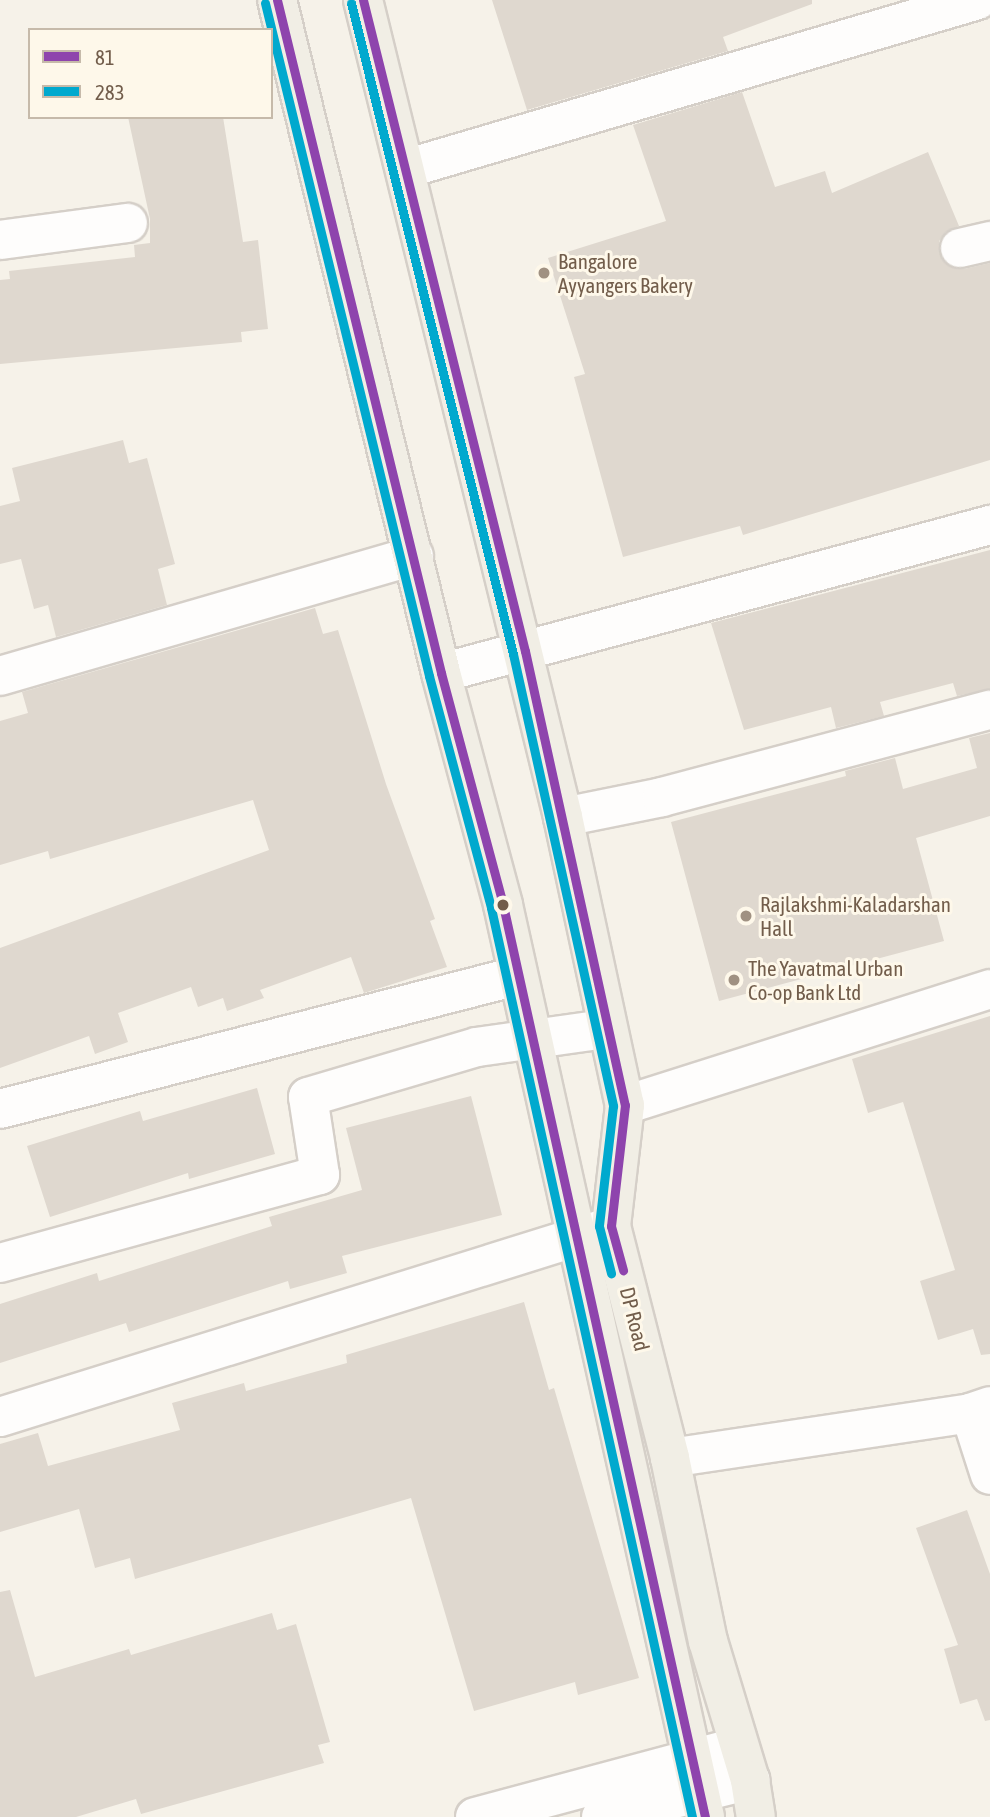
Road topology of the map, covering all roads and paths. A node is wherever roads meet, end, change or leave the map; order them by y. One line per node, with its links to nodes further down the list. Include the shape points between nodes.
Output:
1 (277, 0): 8 (main road, DP Road)
2 (363, 0): 4 (main road, DP Road)
3 (978, 0): 4 (street)
4 (405, 169): 9 (main road, DP Road)
5 (128, 223): 6 (street)
6 (0, 240)
7 (990, 525): 9 (street)
8 (414, 556): 10 (main road, DP Road); 11 (street)
9 (525, 651): 10 (street); 13 (main road, DP Road)
10 (442, 673): 14 (main road, DP Road, via 500,892)
11 (0, 676)
12 (990, 710): 13 (street, via 662,797)
13 (563, 817): 16 (main road, DP Road)
14 (517, 976): 17 (main road, DP Road); 19 (street)
15 (990, 989): 18 (street)
16 (605, 1029): 17 (street); 18 (main road, DP Road)
17 (530, 1040): 21 (main road, DP Road); 22 (street, via 477,1047 308,1097 320,1175)
18 (625, 1105): 20 (main road, DP Road)
19 (0, 1109)
20 (611, 1226): 21 (street); 25 (main road, DP Road)
21 (575, 1237): 24 (street); 28 (main road, DP Road)
22 (0, 1263)
23 (980, 1409): 25 (street); 26 (street)
24 (0, 1417)
25 (670, 1458): 27 (main road, DP Road, via 708,1641)
26 (990, 1475)
27 (748, 1781): 28 (street)
28 (699, 1789): 29 (street); 30 (street)
29 (475, 1817)
30 (601, 1817)

